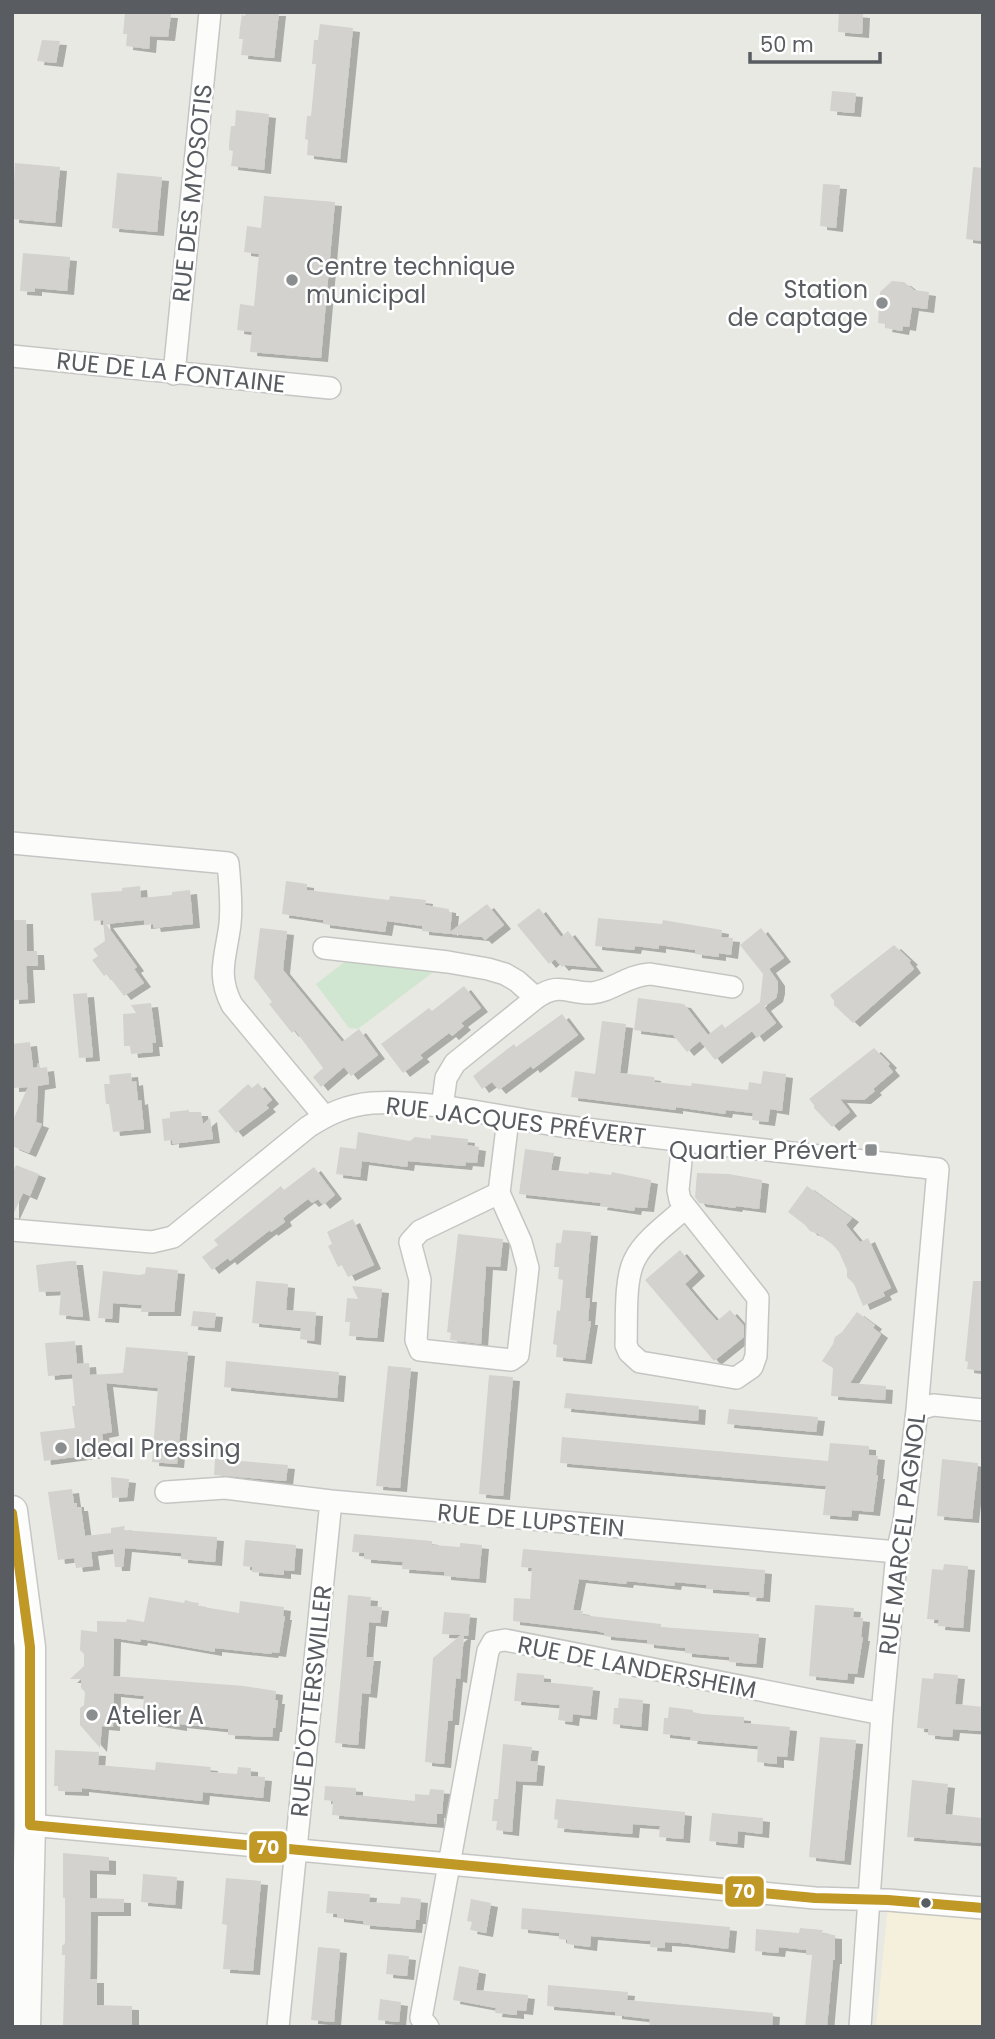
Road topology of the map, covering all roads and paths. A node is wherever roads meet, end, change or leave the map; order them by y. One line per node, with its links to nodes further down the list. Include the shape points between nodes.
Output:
1 (210, 12): 3 (street, RUE DES MYOSOTIS)
2 (12, 356): 3 (street, RUE DE LA FONTAINE)
3 (174, 374): 4 (street, RUE DE LA FONTAINE)
4 (330, 388)
5 (12, 843): 10 (street, via 228,863 231,909 222,965 225,992)
6 (324, 948): 8 (street, via 488,969 517,981)
7 (732, 987): 8 (street, via 650,974 591,993 552,988)
8 (536, 998): 9 (street, via 454,1063 446,1078)
9 (442, 1108): 10 (street, RUE JACQUES PRÉVERT, via 373,1103); 11 (street, RUE JACQUES PRÉVERT)
10 (324, 1116): 16 (street, RUE JACQUES PRÉVERT, via 173,1237 152,1242)
11 (508, 1119): 12 (street, RUE JACQUES PRÉVERT); 14 (street)
12 (683, 1141): 13 (street, RUE JACQUES PRÉVERT); 15 (street, via 678,1190)
13 (938, 1169): 17 (street, RUE MARCEL PAGNOL)
14 (499, 1193): 14 (street, via 528,1268 520,1352 511,1360 420,1350 416,1340 420,1280 410,1242 420,1231)
15 (685, 1208): 15 (street, via 634,1261 626,1345 634,1357 650,1365 736,1378 752,1367 756,1356 758,1298)
16 (12, 1230)
17 (918, 1410): 18 (street, via 933,1405); 22 (street, RUE MARCEL PAGNOL)
18 (983, 1410)
19 (166, 1492): 20 (street, RUE DE LUPSTEIN, via 225,1488)
20 (331, 1501): 22 (street, RUE DE LUPSTEIN); 25 (street, RUE D'OTTERSWILLER)
21 (12, 1511): 24 (main road, via 30,1647)
22 (897, 1552): 23 (street, RUE MARCEL PAGNOL)
23 (882, 1714): 26 (street, RUE DE LANDERSHEIM, via 497,1640 488,1651); 27 (street, RUE MARCEL PAGNOL)
24 (30, 1825): 25 (street); 29 (main road)
25 (296, 1850): 26 (street); 30 (street, RUE D'OTTERSWILLER)
26 (449, 1865): 27 (street); 31 (street, via 421,2018)
27 (870, 1899): 28 (street); 32 (street, RUE MARCEL PAGNOL)
28 (983, 1908)
29 (25, 2027)
30 (278, 2027)
31 (428, 2027)
32 (860, 2027)

